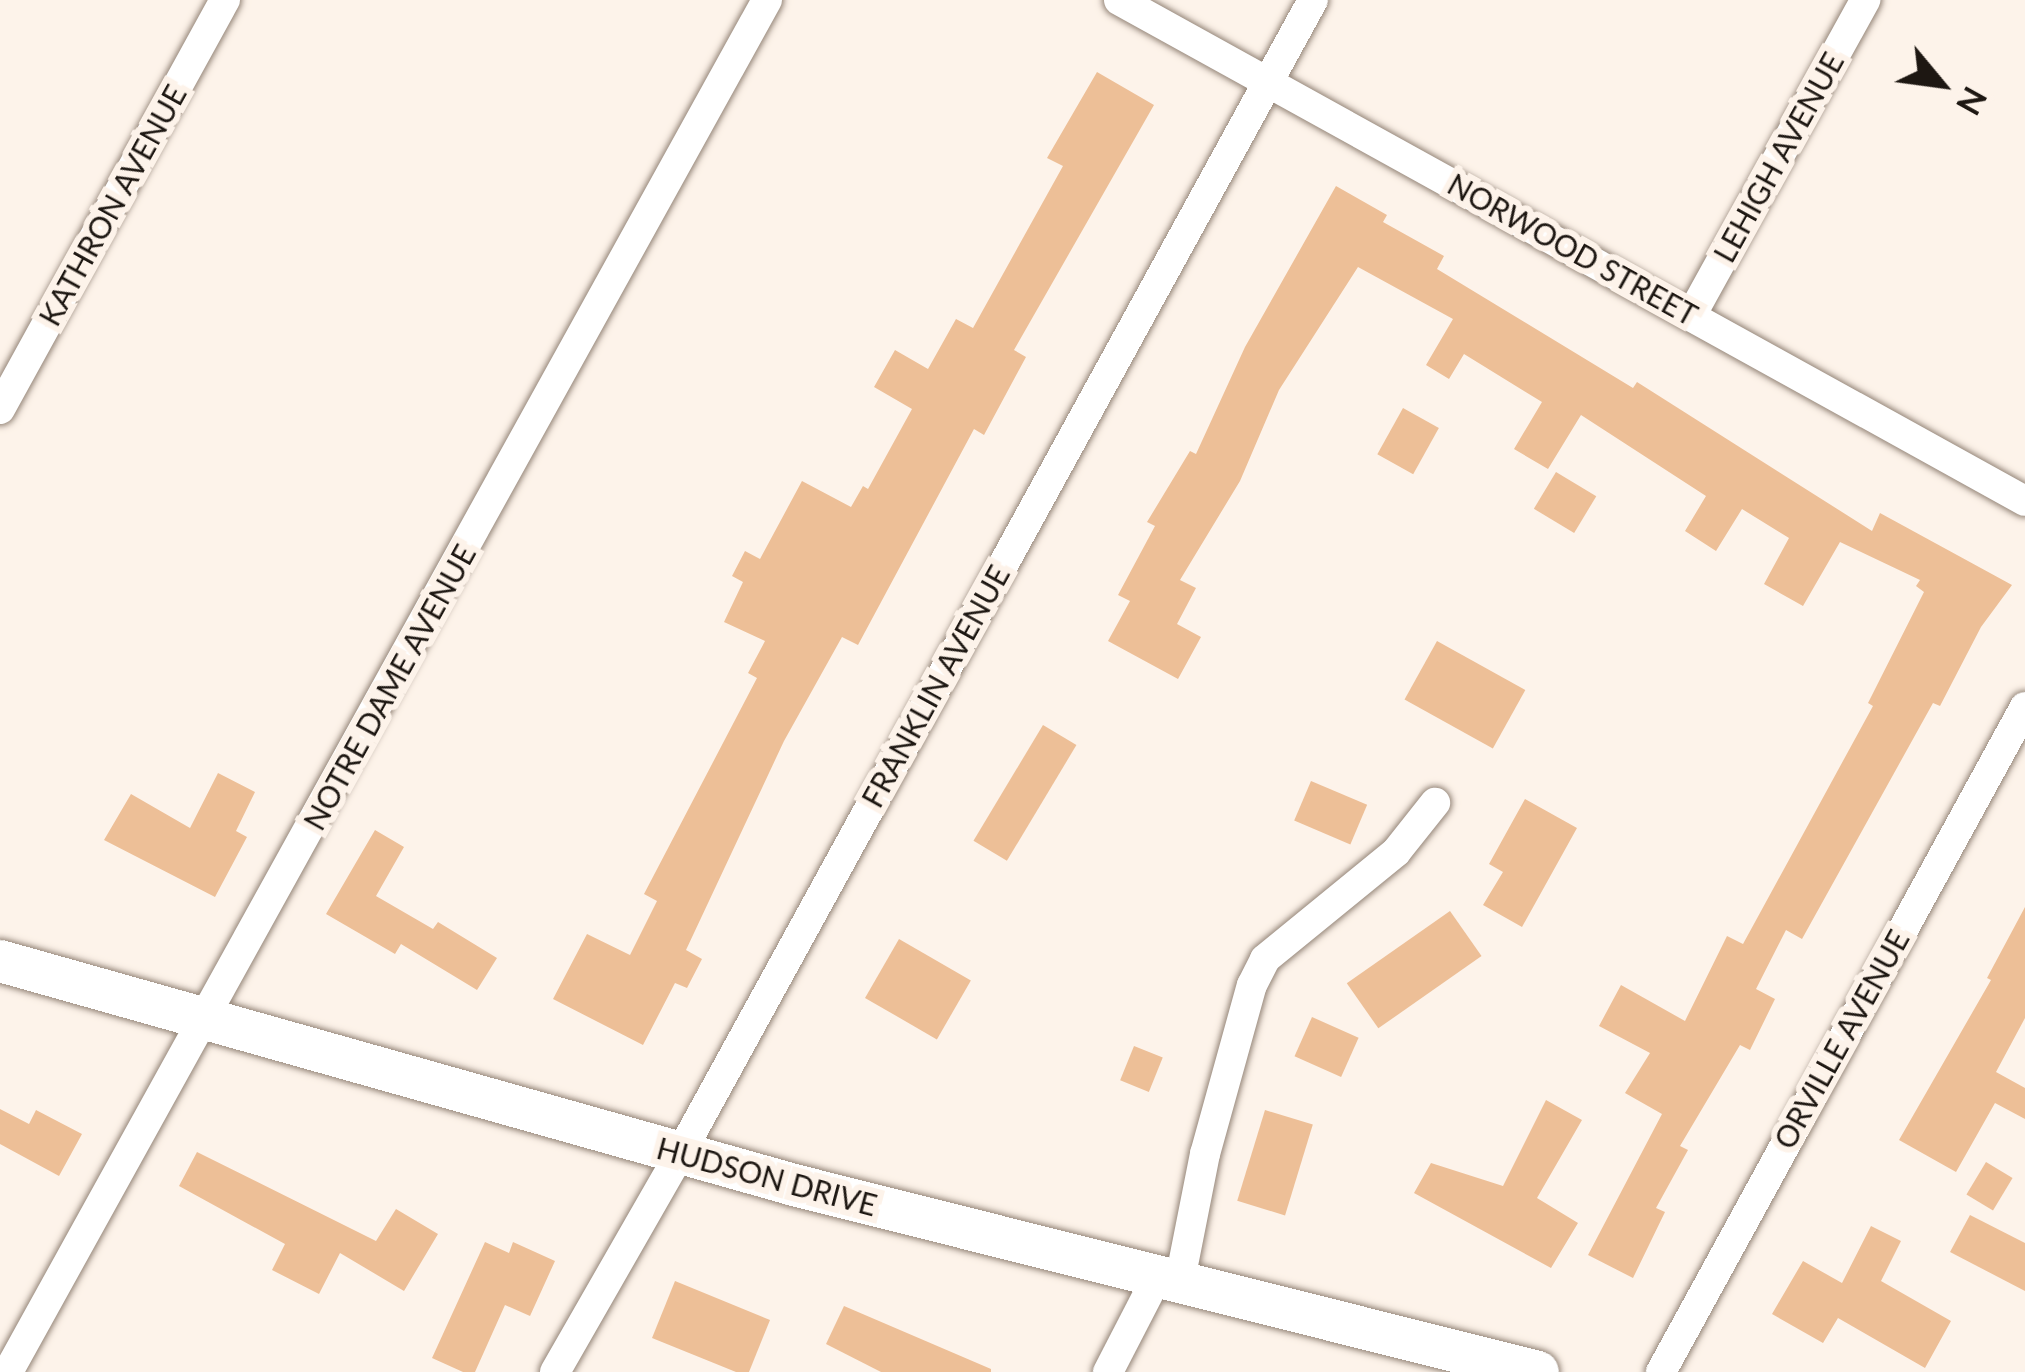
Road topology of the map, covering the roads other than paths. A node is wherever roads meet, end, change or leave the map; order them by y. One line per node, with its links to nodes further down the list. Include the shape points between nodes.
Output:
1 (225, 0): 8 (street, KATHRON AVENUE)
2 (767, 0): 13 (street, NOTRE DAME AVENUE)
3 (1119, 0): 6 (street, NORWOOD STREET)
4 (1313, 0): 6 (street, FRANKLIN AVENUE)
5 (1865, 0): 7 (street, LEHIGH AVENUE)
6 (1268, 82): 7 (street, NORWOOD STREET); 14 (street, FRANKLIN AVENUE)
7 (1692, 314): 9 (street, NORWOOD STREET)
8 (0, 410)
9 (2025, 501)
10 (2025, 707): 20 (street, ORVILLE AVENUE)
11 (1435, 802): 15 (street, via 1396,852 1265,959)
12 (0, 962): 13 (street, HUDSON DRIVE)
13 (206, 1018): 14 (street, HUDSON DRIVE); 16 (street, NOTRE DAME AVENUE)
14 (681, 1152): 15 (street, HUDSON DRIVE); 17 (street, FRANKLIN AVENUE)
15 (1167, 1282): 18 (street); 19 (street, HUDSON DRIVE)
16 (8, 1372)
17 (555, 1372)
18 (1108, 1372)
19 (1538, 1372)
20 (1661, 1372)

